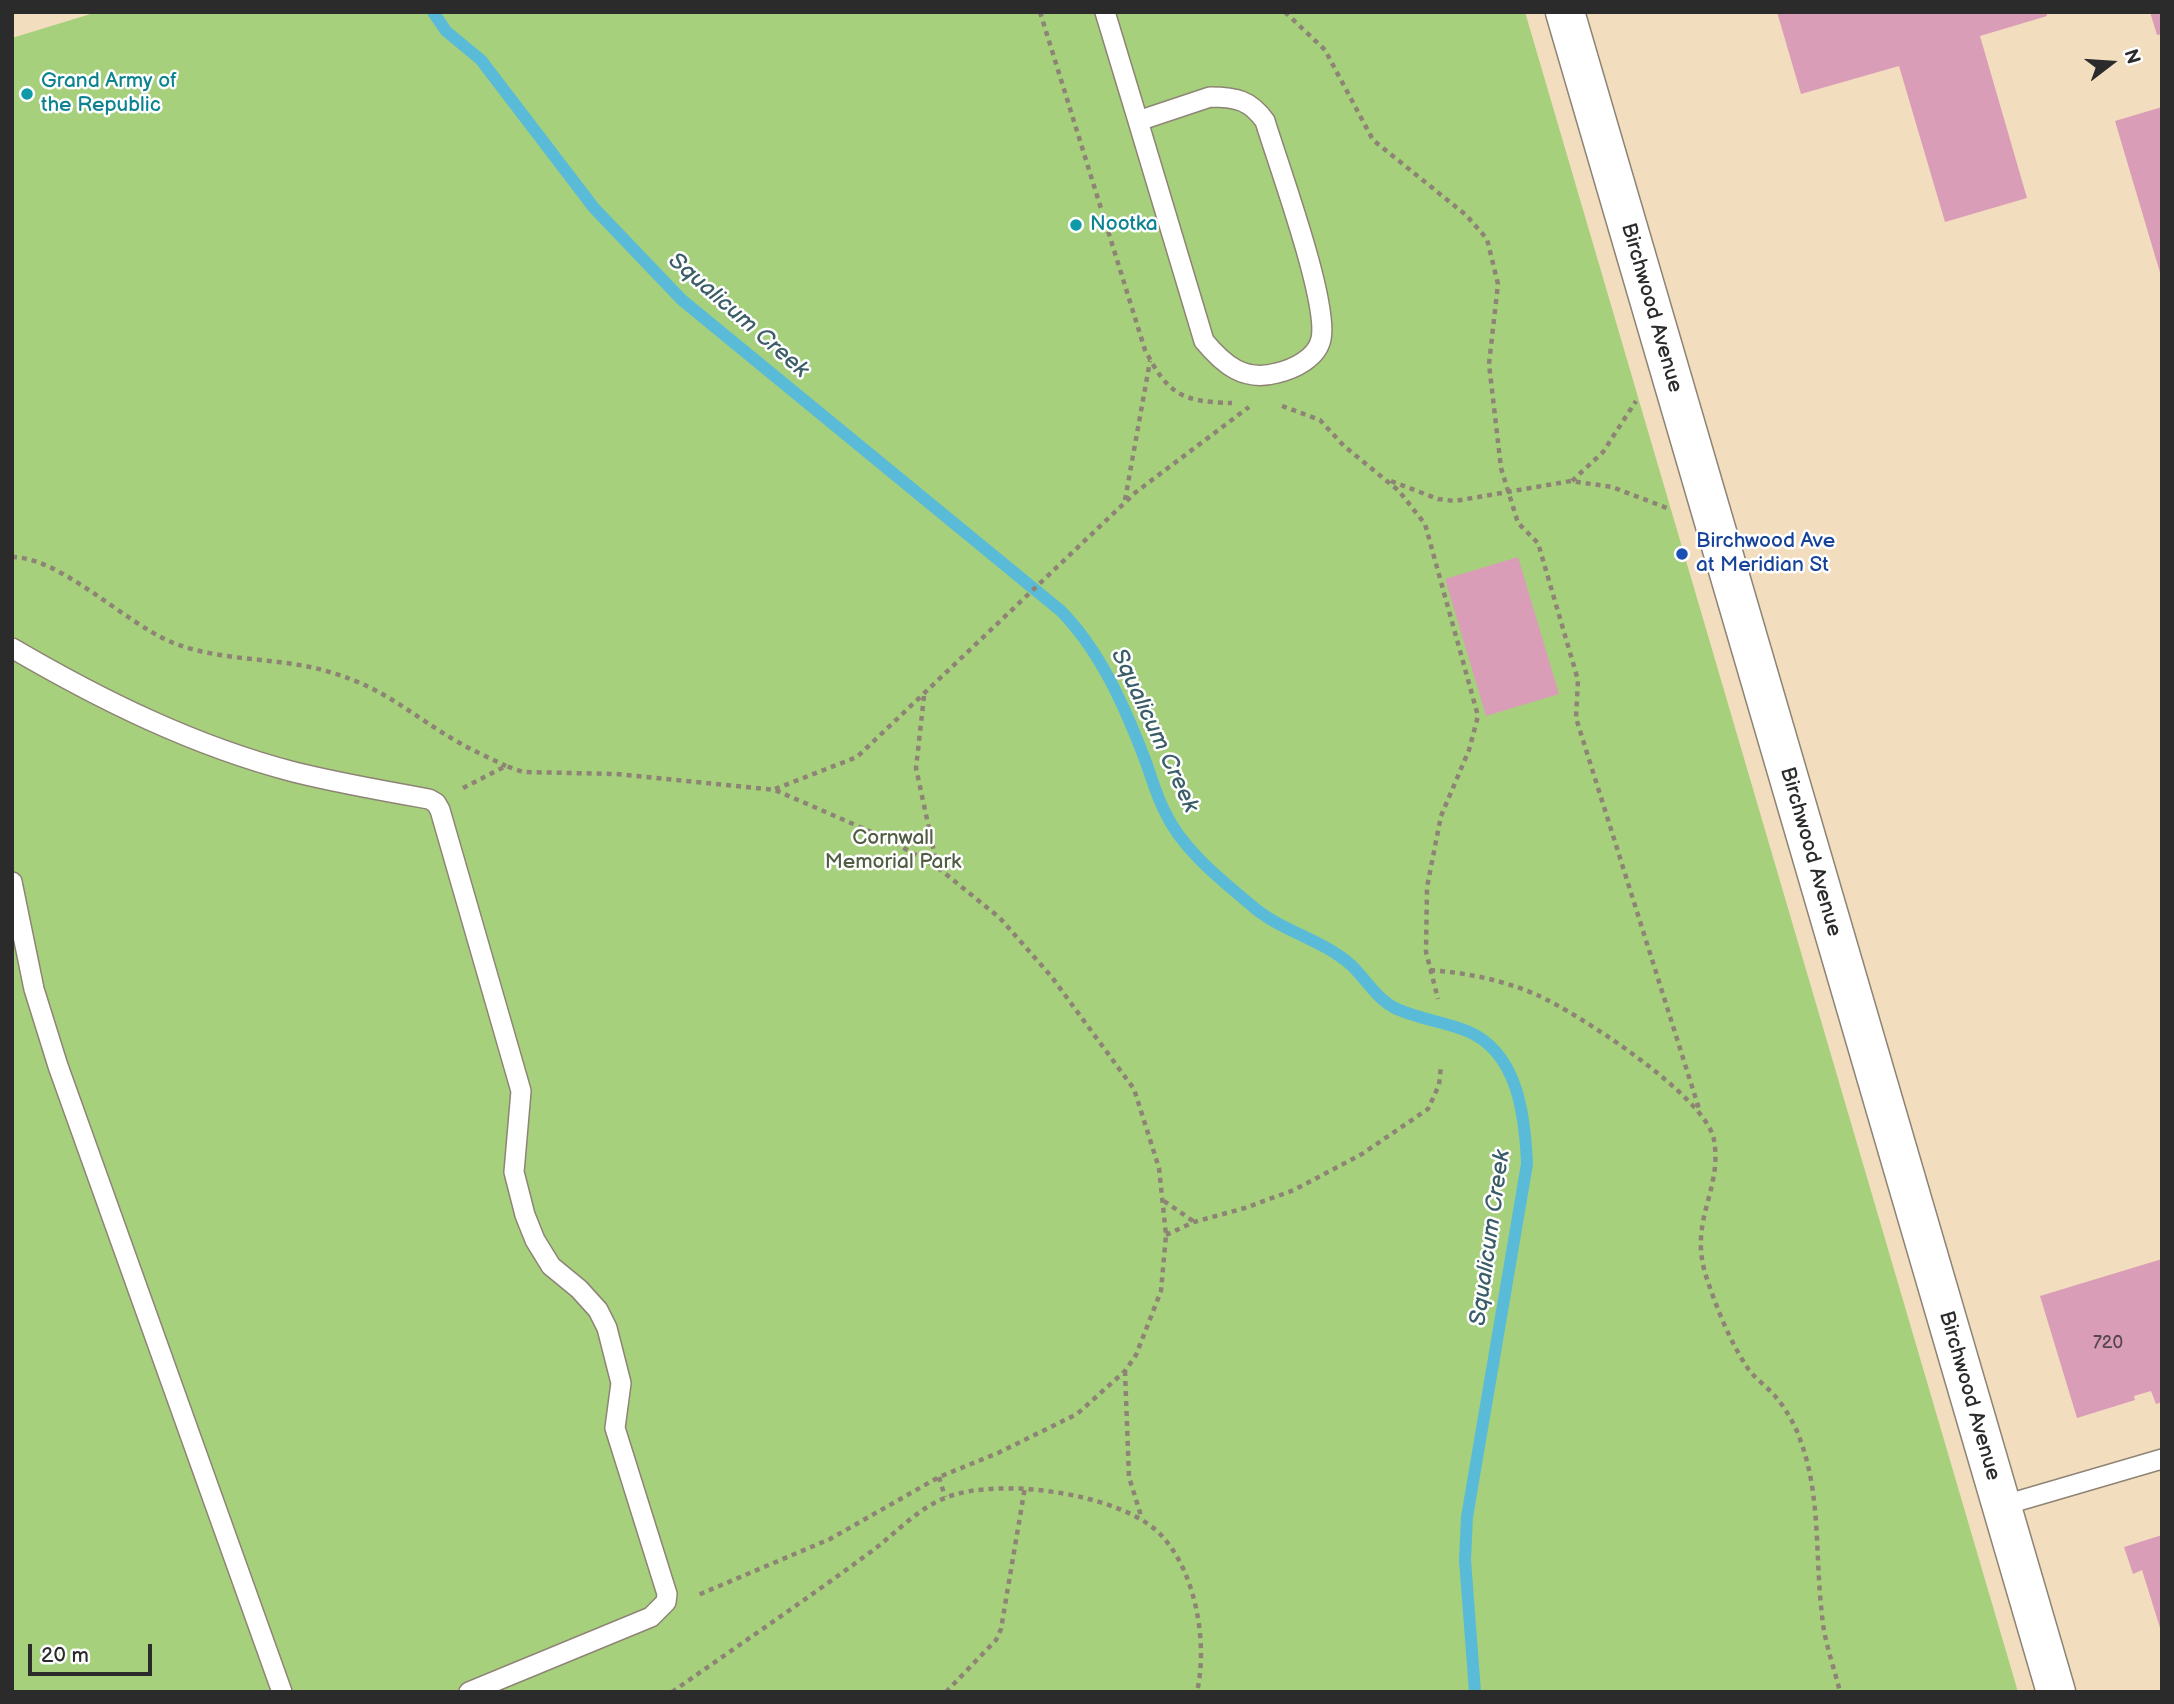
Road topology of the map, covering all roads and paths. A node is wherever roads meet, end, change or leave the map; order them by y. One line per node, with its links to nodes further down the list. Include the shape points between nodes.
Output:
1 (1040, 12): 7 (path)
2 (1105, 12): 5 (lane)
3 (1285, 12): 11 (path, via 1325,50 1373,140 1466,215 1487,239 1498,284 1489,364)
4 (1565, 12): 6 (street, Birchwood Avenue)
5 (1138, 121): 5 (lane, via 1204,341 1221,362 1240,373 1266,376 1291,370 1309,358 1321,342 1318,297 1265,121 1254,106 1236,97 1210,97)
6 (1661, 342): 10 (path, via 1625,422 1603,453); 13 (street, Birchwood Avenue)
7 (1150, 360): 12 (path); 12 (path, via 1167,386 1182,395 1254,404)
8 (1276, 405): 9 (path, via 1320,420 1344,446)
9 (1387, 479): 11 (path, via 1438,499 1473,500); 22 (path, via 1425,524 1478,716 1432,854 1425,921)
10 (1571, 481): 11 (path); 13 (path, via 1645,498)
11 (1508, 493): 25 (path, via 1518,523 1538,543 1578,680 1576,718)
12 (1125, 502): 16 (path)
13 (1718, 538): 34 (street, Birchwood Avenue)
14 (12, 557): 17 (path, via 59,572 146,629 189,649 300,665 375,688 457,742)
15 (12, 648): 19 (lane, via 139,716 223,749 292,771)
16 (924, 695): 18 (path, via 857,757); 20 (path, via 916,768)
17 (506, 766): 18 (path, via 523,772 616,774); 19 (path)
18 (775, 790): 20 (path, via 890,840)
19 (436, 803): 36 (lane, via 520,1083 514,1172 525,1215 551,1266 598,1311 613,1349 621,1383 615,1428 667,1585 666,1602)
20 (937, 867): 26 (path, via 1000,918 1051,976 1133,1088 1159,1168)
21 (12, 882): 37 (lane, via 34,989 58,1066)
22 (1430, 970): 23 (path); 25 (path, via 1506,983 1552,1002 1649,1067)
23 (1438, 999)
24 (1441, 1066): 27 (path, via 1439,1085 1428,1109 1362,1154 1294,1190)
25 (1700, 1112): 42 (path, via 1714,1136 1715,1156 1699,1235 1704,1271 1743,1360 1776,1397 1802,1443 1817,1527 1822,1619)
26 (1164, 1201): 27 (path); 28 (path)
27 (1194, 1222): 28 (path)
28 (1166, 1235): 29 (path, via 1161,1291)
29 (1125, 1371): 31 (path, via 1077,1414 998,1454); 35 (path, via 1129,1477)
30 (2162, 1459): 34 (lane)
31 (939, 1477): 33 (path); 36 (path, via 830,1539)
32 (1025, 1488): 33 (path, via 978,1488); 35 (path, via 1099,1502); 40 (path, via 1001,1629)
33 (945, 1497): 39 (path)
34 (2001, 1506): 43 (street, Birchwood Avenue)
35 (1142, 1520): 41 (path, via 1162,1535 1182,1565 1201,1646)
36 (659, 1612): 38 (lane)
37 (282, 1692)
38 (469, 1692)
39 (672, 1692)
40 (946, 1692)
41 (1197, 1692)
42 (1840, 1692)
43 (2056, 1692)

